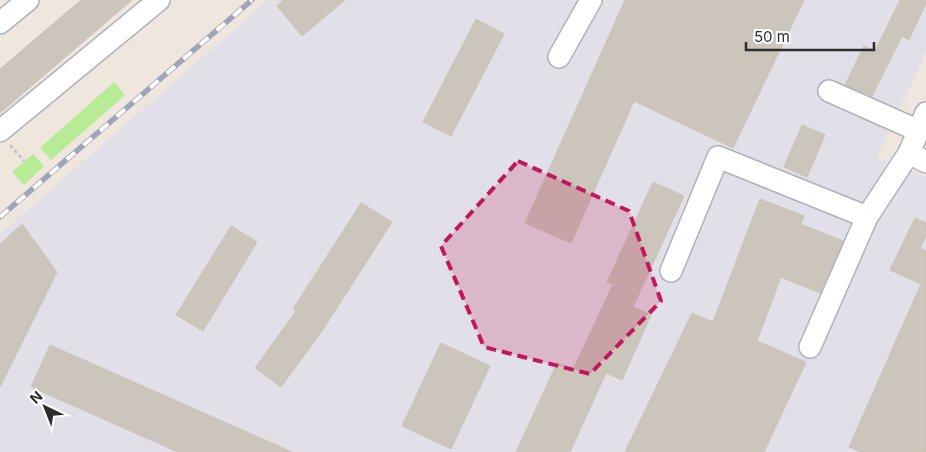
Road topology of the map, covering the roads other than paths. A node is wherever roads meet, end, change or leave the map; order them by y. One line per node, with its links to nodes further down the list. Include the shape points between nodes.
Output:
1 (28, 0): 4 (street)
2 (159, 0): 8 (street)
3 (591, 0): 5 (street)
4 (0, 23)
5 (559, 57)
6 (828, 91): 7 (street)
7 (922, 122): 9 (street)
8 (0, 131)
9 (917, 158): 10 (street)
10 (868, 217): 11 (street, via 718,156); 12 (street)
11 (671, 271)
12 (810, 347)

